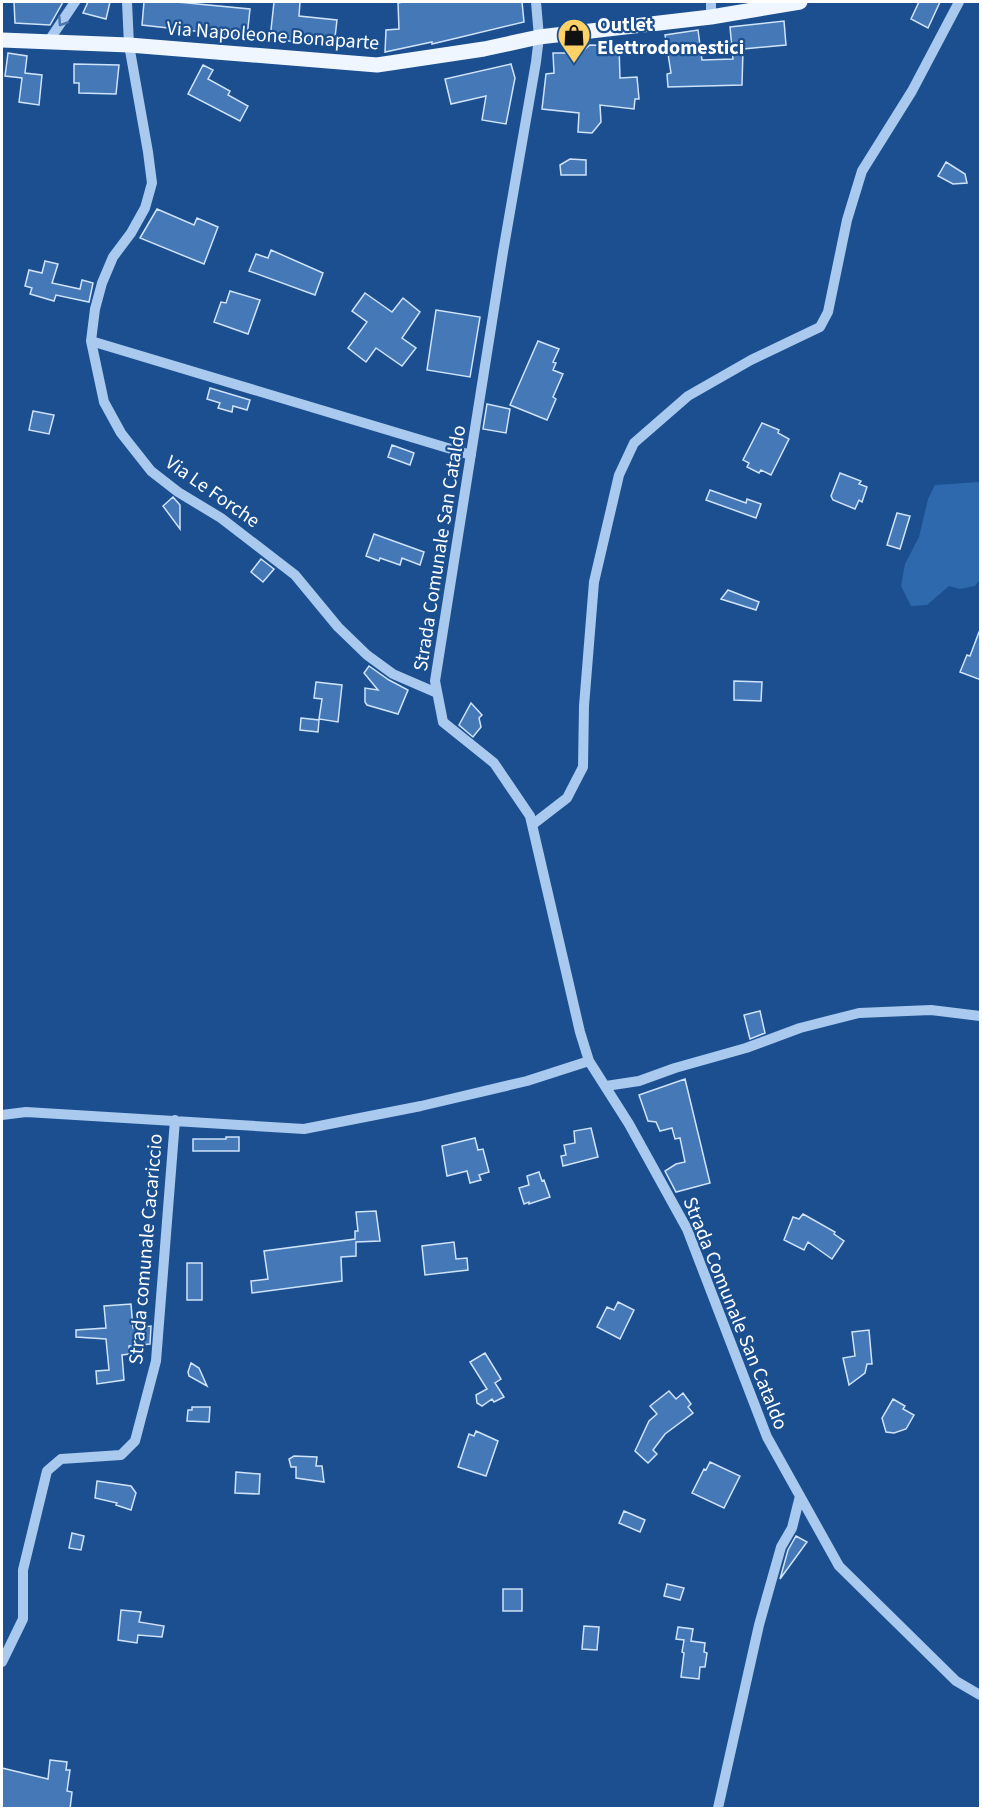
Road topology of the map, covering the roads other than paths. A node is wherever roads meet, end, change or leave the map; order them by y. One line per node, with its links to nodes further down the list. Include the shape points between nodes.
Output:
1 (75, 2): 9 (street, one-way to 9)
2 (126, 2): 10 (street, Via Le Forche)
3 (536, 2): 7 (street, Strada Comunale San Cataldo)
4 (800, 2): 6 (main road, Via Napoleone Bonaparte)
5 (959, 2): 14 (street, via 912,92 862,171 847,220 828,312 820,327 688,396 634,443 619,475 594,582 583,766 567,798)
6 (711, 9): 7 (main road, Via Napoleone Bonaparte)
7 (539, 37): 10 (main road, Via Napoleone Bonaparte, via 377,65); 12 (street, Strada Comunale San Cataldo)
8 (2, 40): 9 (main road, Via Napoleone Bonaparte)
9 (48, 42): 10 (main road, Via Napoleone Bonaparte)
10 (129, 45): 11 (street, Via Le Forche, via 152,183 145,208 113,257 102,283)
11 (91, 341): 12 (street); 13 (street, Via Le Forche, via 104,402 121,433 152,471 295,575 367,655 393,674)
12 (471, 455): 13 (street, Strada Comunale San Cataldo, via 435,681)
13 (438, 693): 14 (street, Strada Comunale San Cataldo, via 443,722 494,763)
14 (532, 825): 16 (street, Strada Comunale San Cataldo)
15 (981, 1016): 17 (street, via 931,1010 859,1013 800,1028 639,1081)
16 (589, 1060): 17 (street, Strada Comunale San Cataldo); 19 (street, via 527,1081 303,1129)
17 (606, 1086): 20 (street, Strada Comunale San Cataldo, via 687,1229 767,1437)
18 (2, 1115): 19 (street, via 26,1112)
19 (175, 1120): 21 (street, Strada comunale Cacariccio, via 156,1361 135,1441 121,1455 61,1459 47,1471 23,1570 23,1619)
20 (800, 1496): 22 (street, Strada Comunale San Cataldo, via 839,1566 956,1681); 23 (street, via 759,1625)
21 (2, 1662)
22 (981, 1695)
23 (718, 1809)

